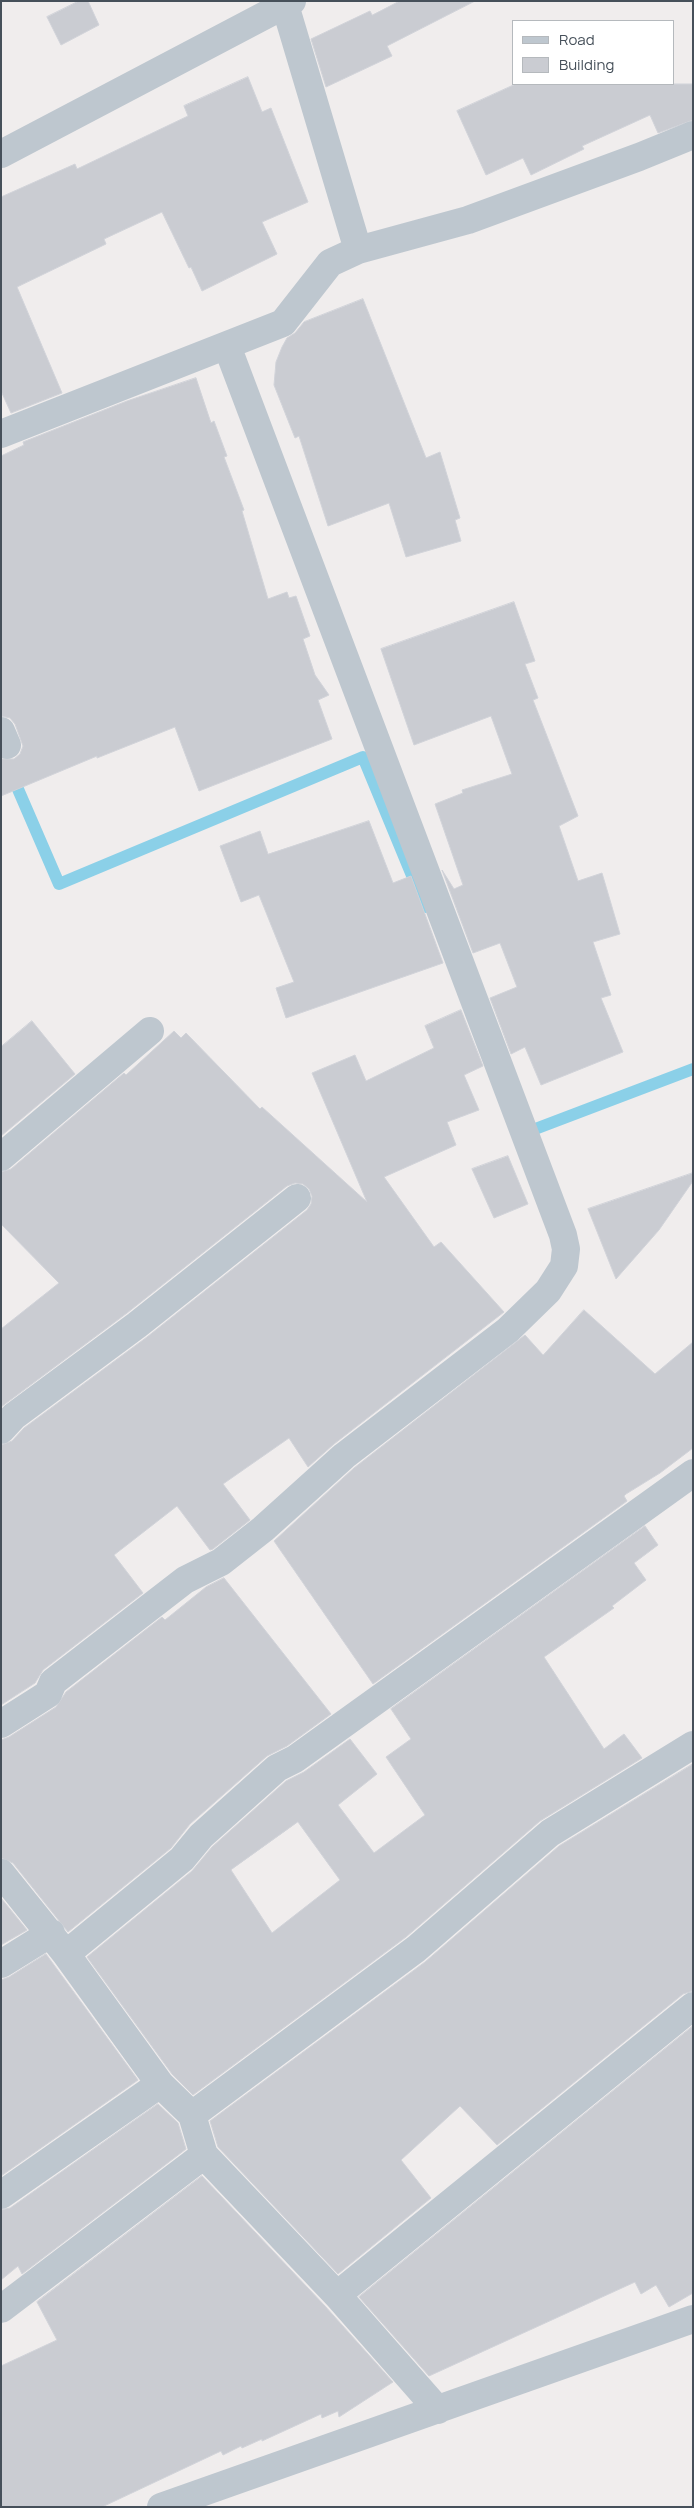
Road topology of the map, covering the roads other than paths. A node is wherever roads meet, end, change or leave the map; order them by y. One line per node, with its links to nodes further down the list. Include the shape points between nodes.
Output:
1 (288, 3): 3 (street); 4 (street)
2 (693, 135): 4 (street, via 468,220)
3 (1, 154)
4 (358, 250): 5 (street, via 330,263 283,323)
5 (226, 346): 6 (street); 12 (street, via 563,1235 566,1249 564,1266 548,1291 508,1330 344,1456 221,1562 185,1580 53,1682 48,1694)
6 (1, 434)
7 (150, 1031): 8 (street)
8 (1, 1157)
9 (297, 1198): 10 (street, via 137,1325 14,1416)
10 (1, 1430)
11 (693, 1473): 15 (street, via 296,1759 277,1768 201,1836 182,1859)
12 (1, 1724)
13 (693, 1745): 19 (street, via 550,1833 416,1949)
14 (1, 1873): 15 (street)
15 (59, 1944): 16 (street); 18 (street)
16 (1, 1964)
17 (693, 2006): 22 (street)
18 (160, 2084): 19 (street); 21 (street)
19 (192, 2115): 20 (street)
20 (204, 2155): 22 (street); 23 (street)
21 (1, 2195)
22 (337, 2295): 25 (street)
23 (1, 2310)
24 (693, 2319): 25 (street)
25 (438, 2410): 26 (street)
26 (178, 2504)

